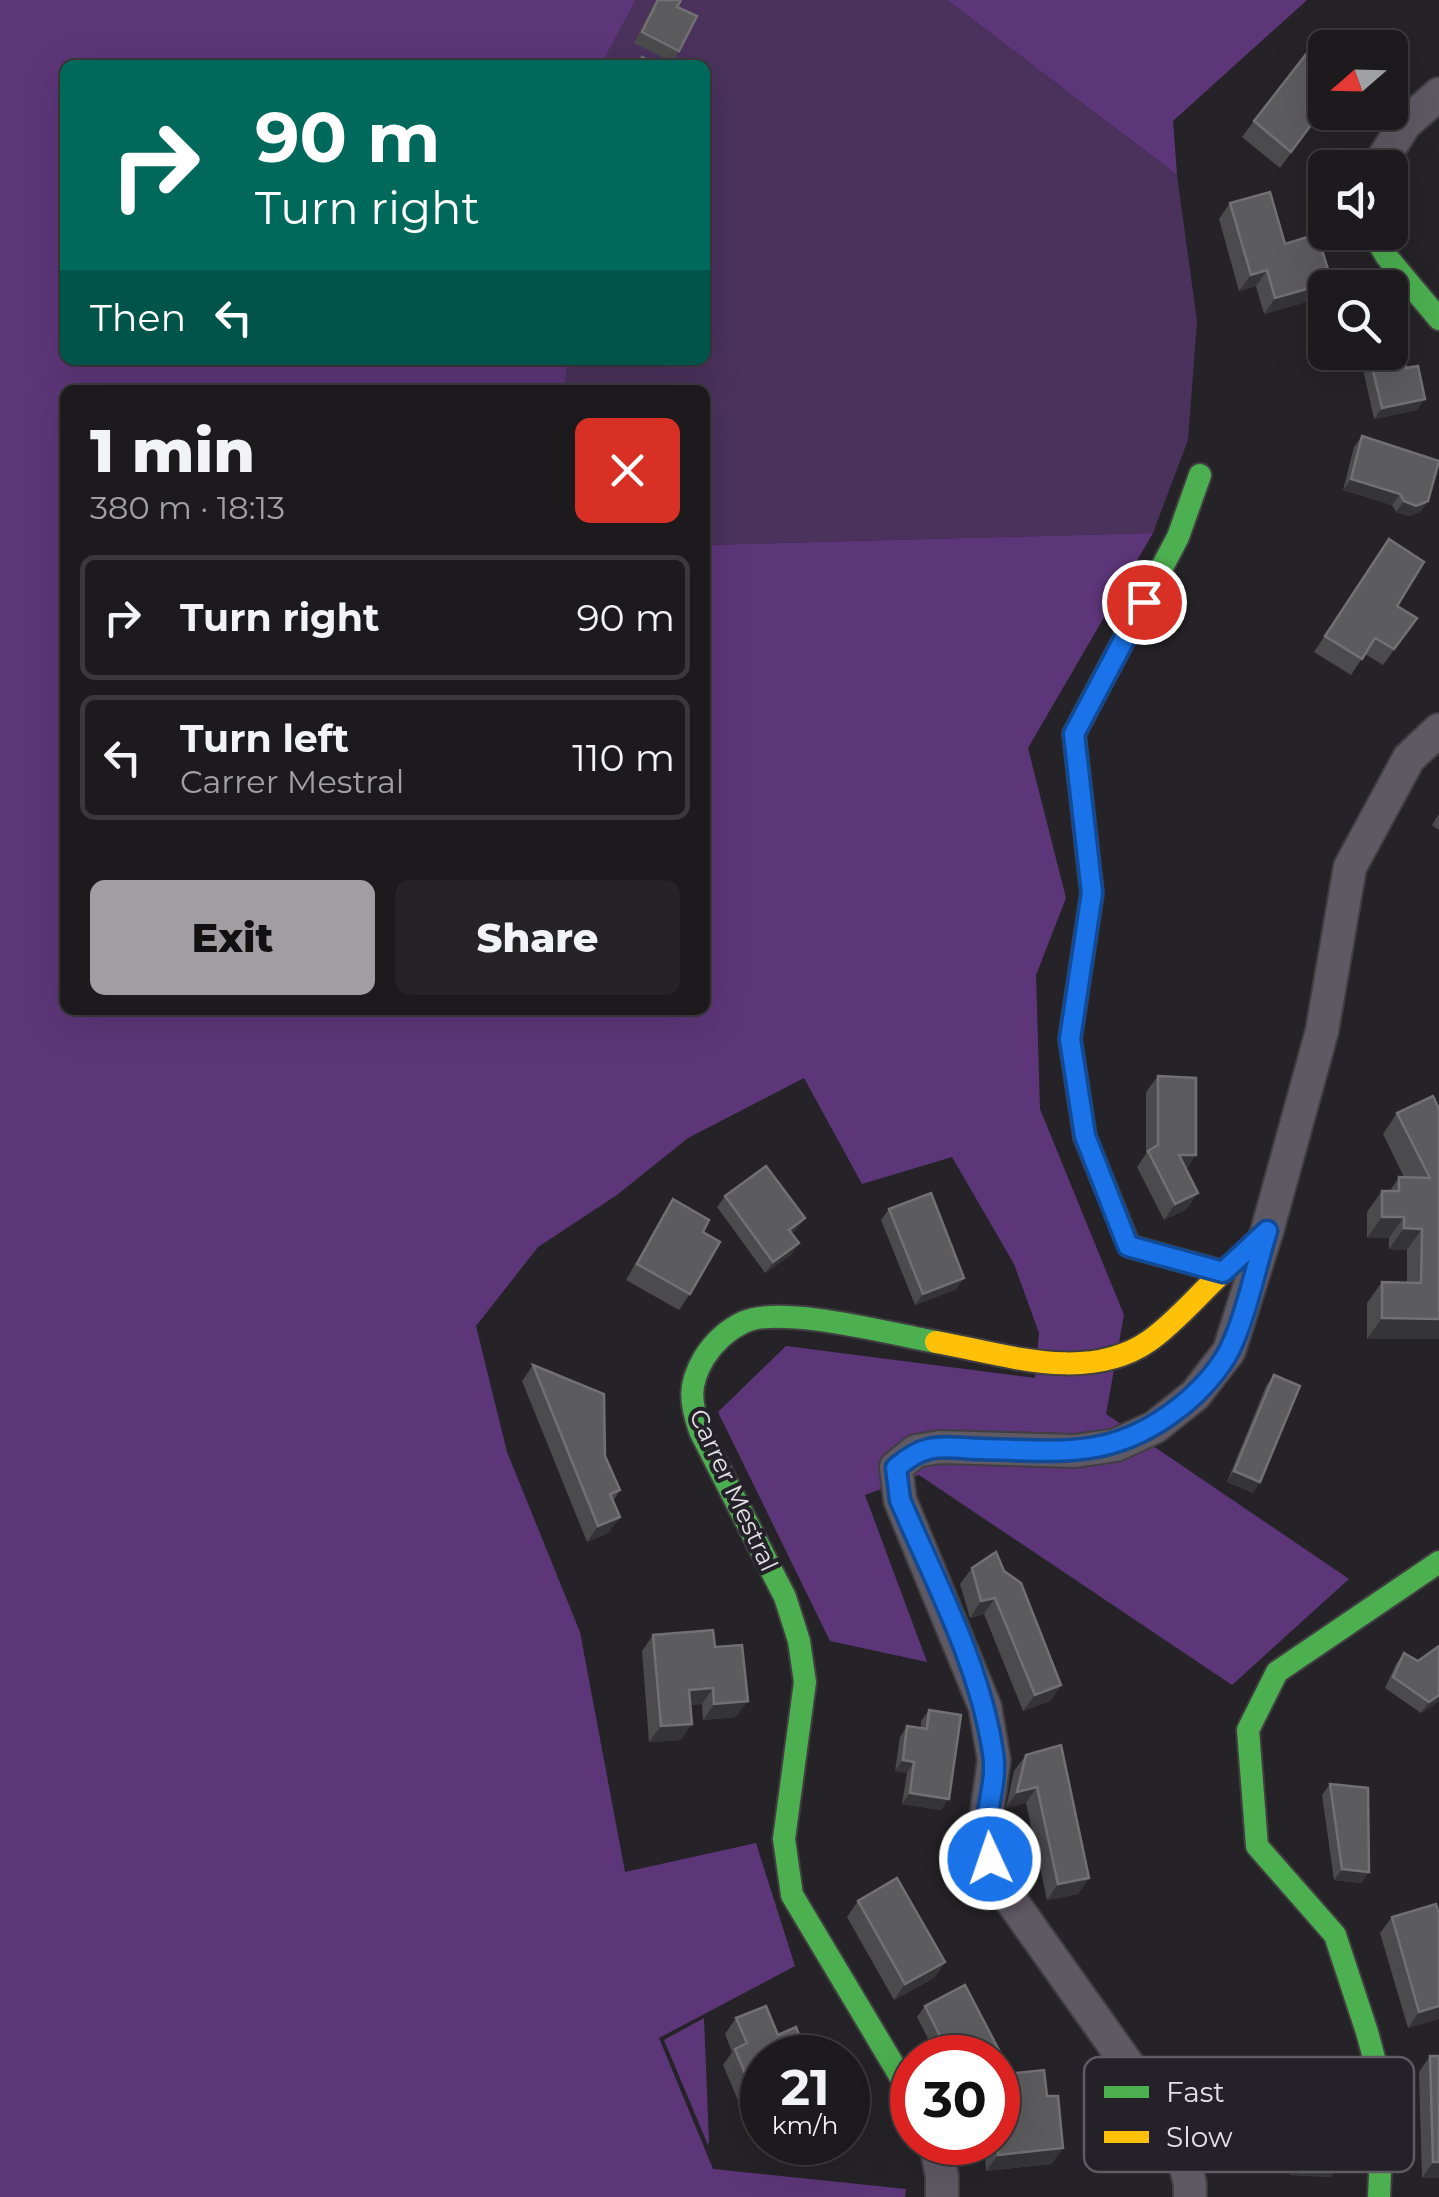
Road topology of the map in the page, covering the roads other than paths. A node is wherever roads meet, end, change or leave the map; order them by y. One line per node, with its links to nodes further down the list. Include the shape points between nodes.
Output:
1 (1439, 94): 2 (street)
2 (1389, 150)
3 (1384, 250): 4 (street)
4 (1439, 319)
5 (1200, 474): 8 (street, via 1178,536 1074,734 1092,893 1070,1039 1085,1136 1128,1246)
6 (1439, 730): 7 (street, via 1409,758 1350,866 1322,1031)
7 (1267, 1231): 8 (street, Carrer Mestral); 10 (street, via 1229,1351 1195,1395 1155,1427 1116,1445 1075,1451 940,1446 916,1450 896,1468 900,1500 986,1707 994,1760 984,1838 996,1879)
8 (1223, 1272): 12 (street, Carrer Mestral, via 1148,1342 1103,1362 1063,1364 786,1316 746,1322 714,1342 693,1377 690,1403 700,1431 800,1641 805,1682 784,1839 792,1895)
9 (1439, 1562): 11 (street, via 1277,1672 1248,1730 1256,1846 1335,1935)
10 (1122, 2057)
11 (1374, 2057)
12 (890, 2059)
13 (939, 2165): 16 (street)
14 (1187, 2172): 17 (street)
15 (1380, 2172): 18 (street)
16 (942, 2197)
17 (1190, 2197)
18 (1379, 2197)

